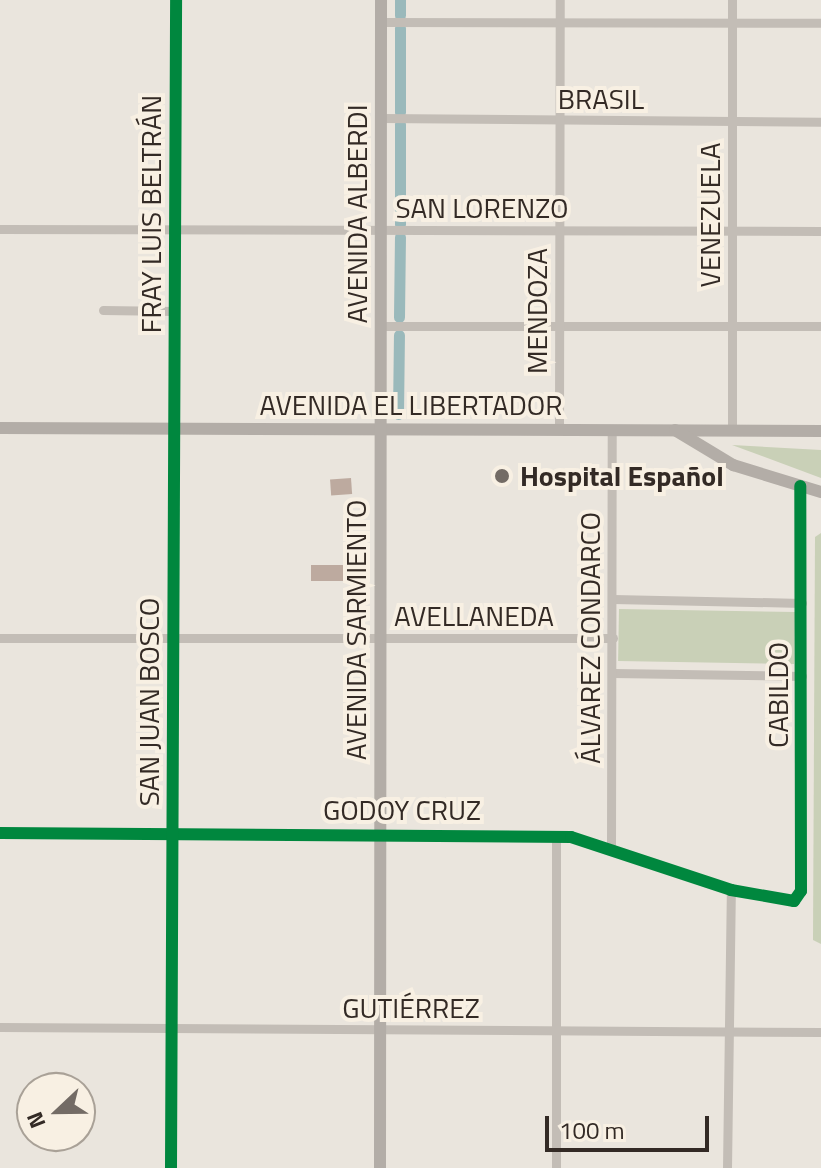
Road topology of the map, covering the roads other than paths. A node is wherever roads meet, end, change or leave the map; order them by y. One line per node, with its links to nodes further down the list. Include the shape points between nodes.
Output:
1 (176, 0): 17 (street, FRAY LUIS BELTRÁN)
2 (381, 0): 6 (main road, AVENIDA ALBERDI)
3 (560, 0): 5 (street, MENDOZA)
4 (732, 0): 7 (street, VENEZUELA)
5 (559, 21): 6 (street); 7 (street); 10 (street, MENDOZA)
6 (381, 22): 9 (main road, AVENIDA ALBERDI)
7 (732, 23): 8 (street); 11 (street, VENEZUELA)
8 (821, 23)
9 (381, 118): 10 (street, BRASIL); 14 (main road, AVENIDA ALBERDI)
10 (559, 121): 11 (street, BRASIL); 15 (street, MENDOZA)
11 (733, 121): 12 (street, BRASIL); 16 (street, VENEZUELA)
12 (821, 122)
13 (0, 229): 17 (street, SAN LORENZO)
14 (381, 230): 15 (street, SAN LORENZO); 17 (street, SAN LORENZO); 21 (main road, AVENIDA ALBERDI)
15 (559, 230): 16 (street, SAN LORENZO); 24 (street, MENDOZA)
16 (732, 230): 18 (street, SAN LORENZO); 22 (street, VENEZUELA)
17 (175, 231): 20 (street, FRAY LUIS BELTRÁN)
18 (821, 231)
19 (103, 310): 20 (street)
20 (174, 311): 26 (street, FRAY LUIS BELTRÁN)
21 (381, 326): 24 (street); 27 (main road, AVENIDA ALBERDI)
22 (732, 326): 23 (street); 24 (street); 29 (street, VENEZUELA)
23 (821, 326)
24 (558, 328): 30 (street, MENDOZA)
25 (0, 428): 26 (main road, AVENIDA EL LIBERTADOR)
26 (173, 428): 27 (main road, AVENIDA EL LIBERTADOR); 40 (street, SAN JUAN BOSCO)
27 (380, 428): 30 (main road, AVENIDA EL LIBERTADOR); 38 (main road, AVENIDA SARMIENTO)
28 (612, 429): 30 (main road, AVENIDA EL LIBERTADOR); 31 (main road, AVENIDA EL LIBERTADOR); 35 (street, ÁLVAREZ CONDARCO)
29 (732, 429): 31 (main road, AVENIDA EL LIBERTADOR); 32 (main road, AVENIDA EL LIBERTADOR)
30 (559, 430)
31 (675, 430): 33 (main road, via 733,465)
32 (821, 431)
33 (800, 486): 34 (main road); 36 (street, CABILDO)
34 (821, 492)
35 (613, 599): 36 (street); 39 (street, ÁLVAREZ CONDARCO)
36 (802, 603): 42 (street, CABILDO)
37 (0, 638): 40 (street, AVELLANEDA)
38 (380, 638): 39 (street, AVELLANEDA); 40 (street, AVELLANEDA); 44 (main road, AVENIDA SARMIENTO)
39 (613, 638): 41 (street, ÁLVAREZ CONDARCO)
40 (173, 640): 45 (street, SAN JUAN BOSCO)
41 (613, 673): 42 (street); 47 (street, ÁLVAREZ CONDARCO)
42 (802, 676): 49 (street, CABILDO, via 801,891)
43 (0, 833): 45 (street, GODOY CRUZ)
44 (380, 833): 45 (street, GODOY CRUZ); 46 (street, GODOY CRUZ); 52 (main road, AVENIDA SARMIENTO)
45 (172, 835): 51 (street, SAN JUAN BOSCO)
46 (556, 836): 47 (street, GODOY CRUZ); 53 (street)
47 (611, 847): 48 (street, GODOY CRUZ)
48 (731, 890): 49 (street, GODOY CRUZ); 55 (street)
49 (794, 901)
50 (0, 1027): 51 (street, GUTIÉRREZ)
51 (171, 1029): 52 (street, GUTIÉRREZ); 56 (street, SAN JUAN BOSCO)
52 (380, 1030): 53 (street, GUTIÉRREZ); 57 (main road, AVENIDA SARMIENTO)
53 (557, 1031): 55 (street, GUTIÉRREZ); 58 (street)
54 (821, 1032): 55 (street, GUTIÉRREZ)
55 (728, 1033): 59 (street)
56 (171, 1168)
57 (380, 1168)
58 (556, 1168)
59 (727, 1168)

